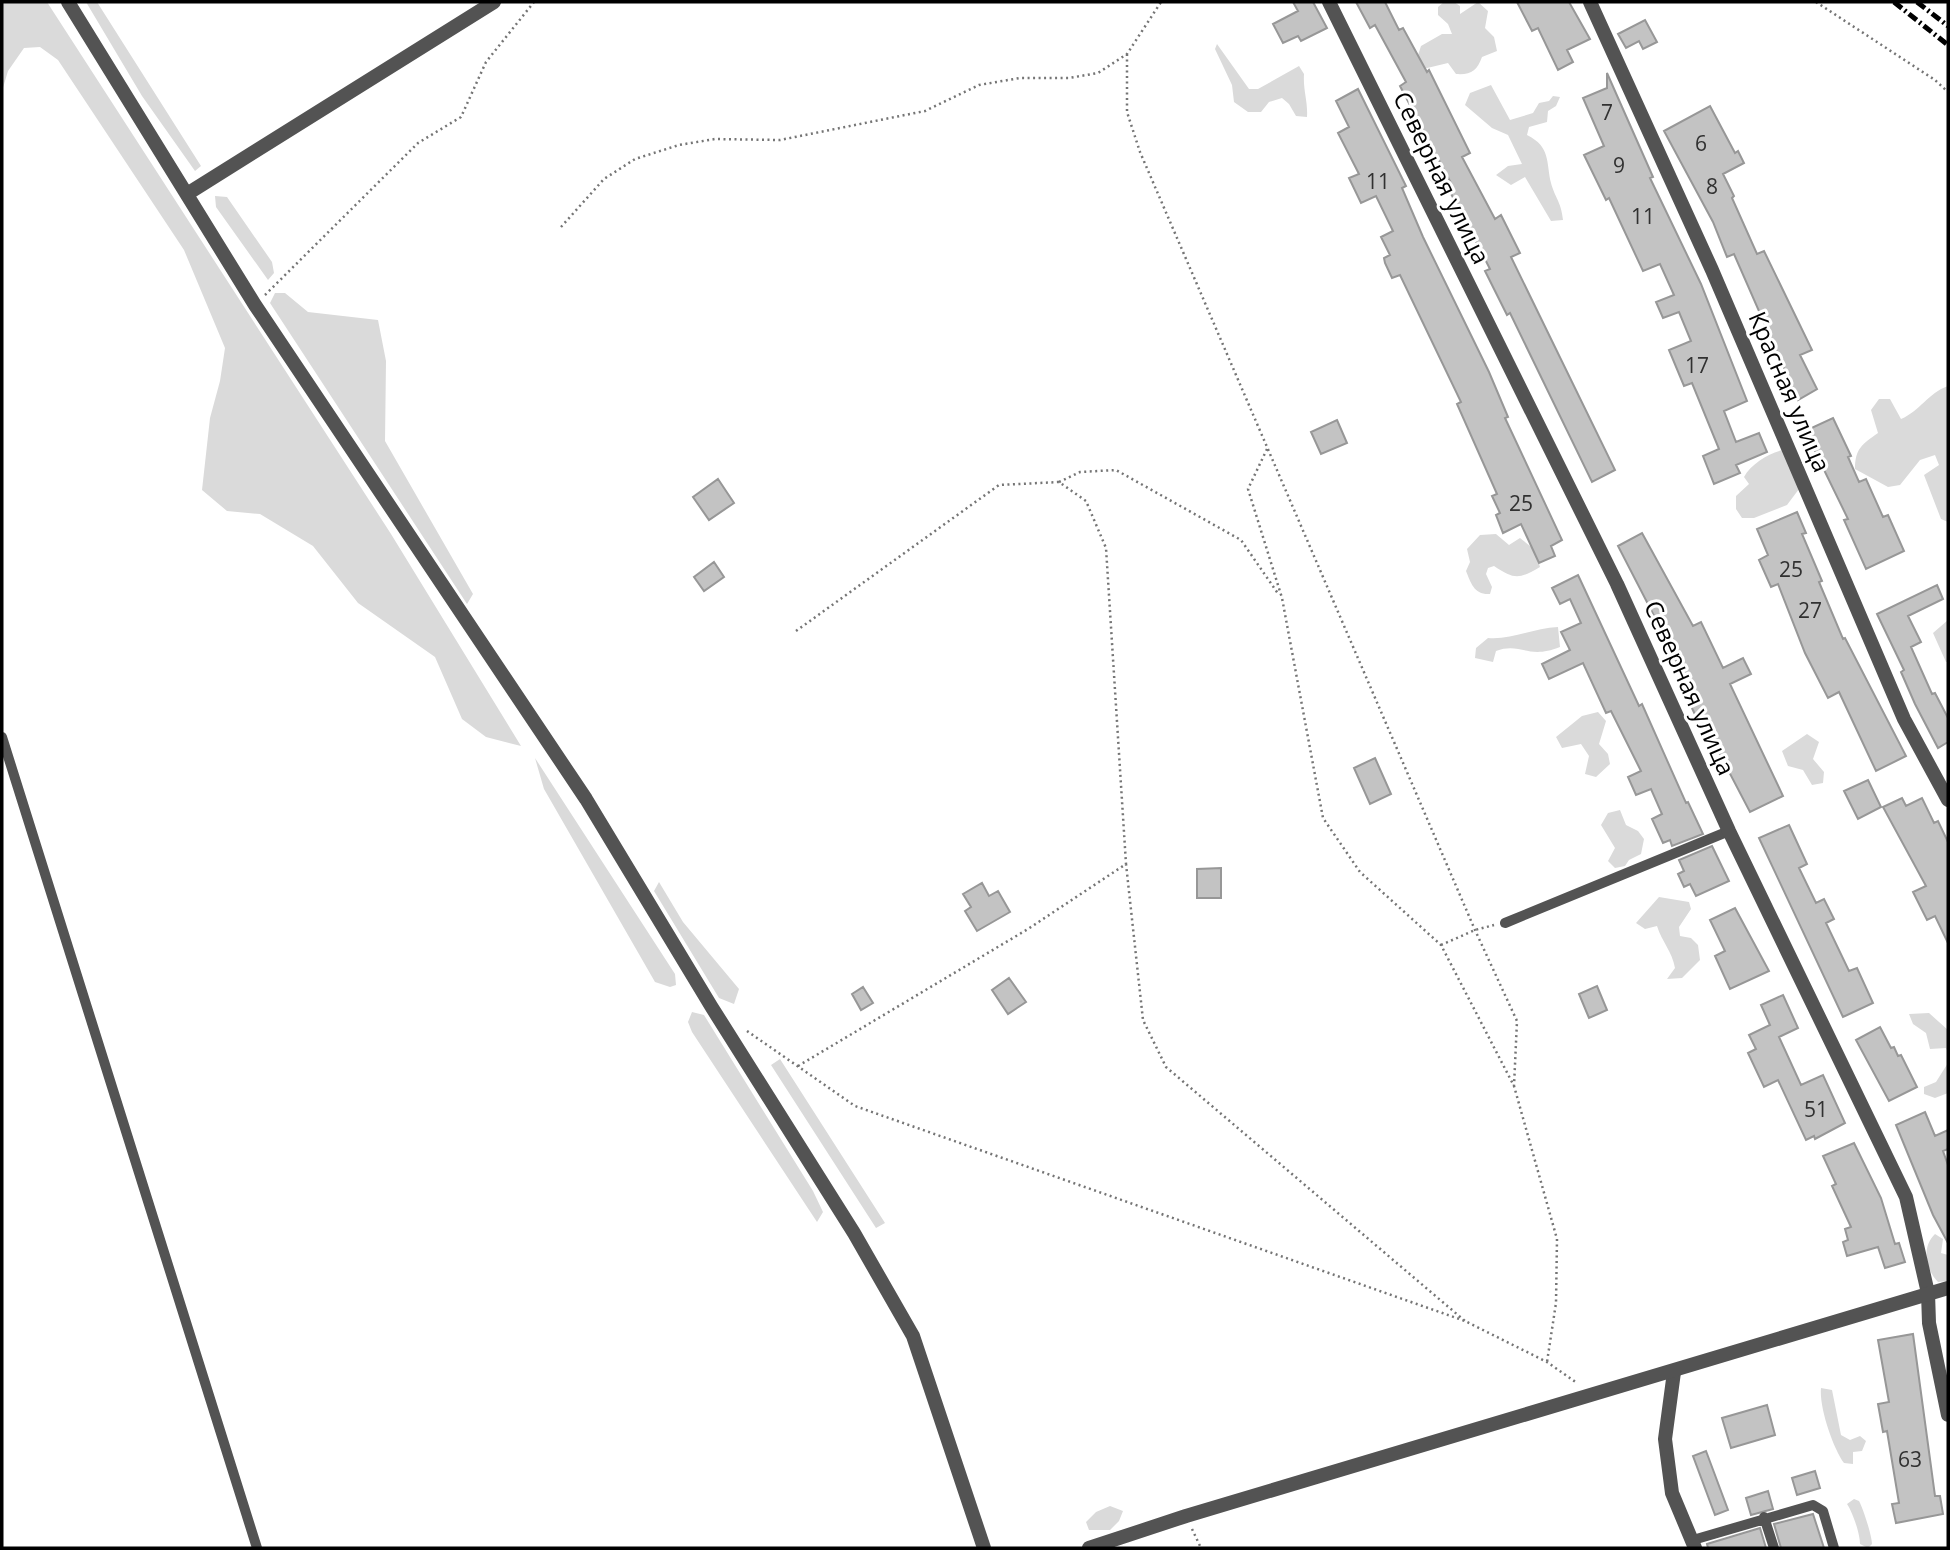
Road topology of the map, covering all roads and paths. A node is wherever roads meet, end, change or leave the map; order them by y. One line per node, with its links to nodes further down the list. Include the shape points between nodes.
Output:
1 (68, 2): 10 (street)
2 (494, 2): 10 (street)
3 (534, 2): 12 (path, via 486,62 461,117 418,143)
4 (1161, 2): 8 (path)
5 (1328, 2): 19 (street, Северная улица, via 1617,583)
6 (1590, 2): 18 (street, Красная улица, via 1712,270 1904,719)
7 (1816, 2): 9 (path)
8 (1127, 54): 11 (path, via 1098,73 979,85 925,111 780,140 715,139 679,145 635,159 604,179); 13 (path, via 1126,112 1140,152)
9 (1948, 92)
10 (187, 194): 12 (street)
11 (561, 227)
12 (255, 305): 38 (street, via 586,799 854,1233 913,1336)
13 (1268, 447): 15 (path, via 1248,489); 22 (path)
14 (1059, 482): 15 (path, via 1080,472 1116,470 1241,540); 16 (path, via 999,485); 20 (path, via 1086,501 1106,548)
15 (1282, 598): 23 (path, via 1323,818 1360,872)
16 (796, 631)
17 (2, 737): 37 (lane)
18 (1948, 800)
19 (1729, 831): 21 (lane); 28 (street, Северная улица, via 1906,1198)
20 (1126, 864): 25 (path, via 1028,929); 29 (path, via 1143,1020 1166,1067)
21 (1505, 923): 22 (path)
22 (1475, 930): 23 (path); 26 (path, via 1517,1021)
23 (1441, 945): 26 (path)
24 (744, 1028): 25 (path)
25 (798, 1066): 29 (path, via 855,1106)
26 (1514, 1086): 30 (path, via 1557,1239 1556,1303)
27 (1948, 1288): 28 (street)
28 (1928, 1293): 31 (street); 33 (street, Северная улица)
29 (1465, 1321): 30 (path)
30 (1547, 1362): 32 (path)
31 (1674, 1372): 32 (street); 36 (street, via 1665,1439 1672,1493)
32 (1594, 1395): 34 (street)
33 (1948, 1415)
34 (1186, 1516): 39 (street); 40 (path)
35 (1764, 1517): 36 (lane); 41 (lane); 42 (lane, via 1813,1505 1824,1511)
36 (1694, 1544)
37 (257, 1548)
38 (984, 1548)
39 (1089, 1548)
40 (1201, 1548)
41 (1774, 1548)
42 (1834, 1548)

